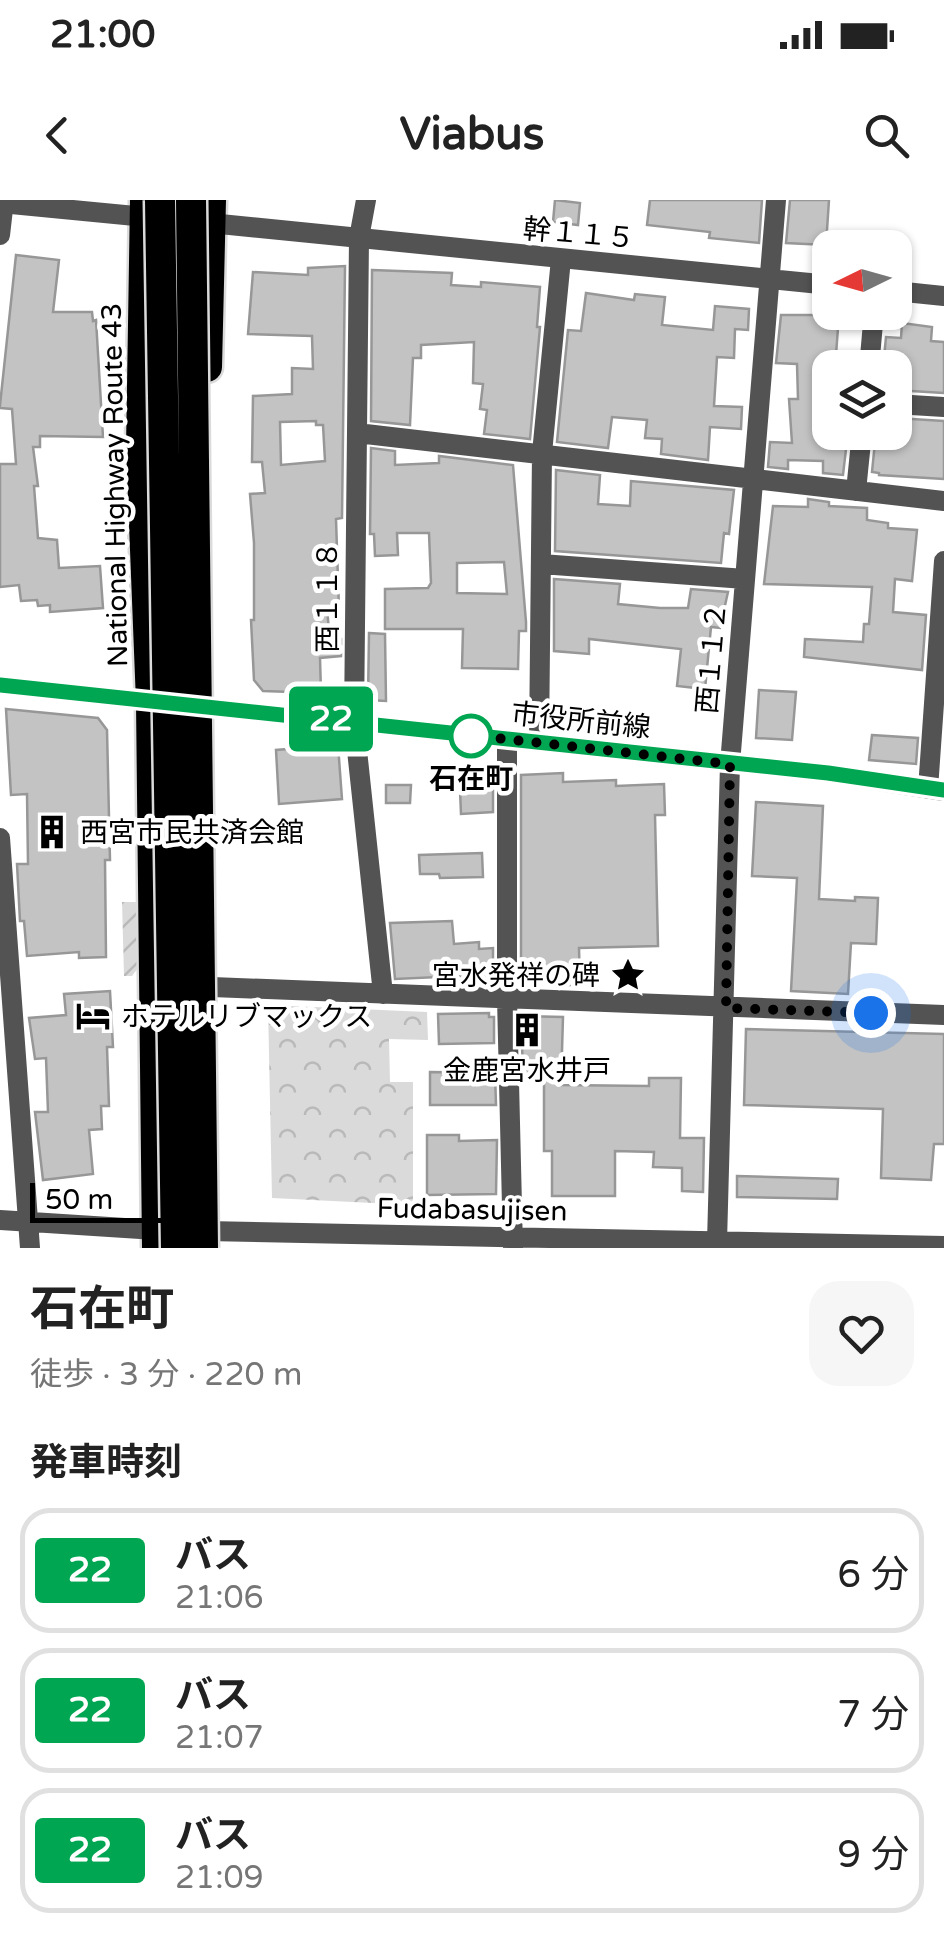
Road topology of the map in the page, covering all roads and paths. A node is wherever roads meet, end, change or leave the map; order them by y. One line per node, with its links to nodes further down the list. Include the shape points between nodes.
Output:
1 (366, 200): 7 (street, 西１１８)
2 (776, 200): 9 (street, 西１１２)
3 (3, 202): 4 (street, 幹１１５); 6 (street)
4 (149, 206): 5 (street, 幹１１５); 25 (highway, National Highway Route 43, via 142,448); 40 (highway, bridge, via 158,252)
5 (204, 208): 7 (street, 幹１１５); 26 (highway); 41 (highway, bridge)
6 (0, 235)
7 (359, 238): 8 (street, 幹１１５); 15 (street, 西１１８)
8 (562, 260): 9 (street, 幹１１５); 17 (street)
9 (770, 278): 10 (street, 幹１１５); 18 (street, 西１１２)
10 (812, 283)
11 (912, 293): 12 (street)
12 (944, 296)
13 (912, 405): 14 (street)
14 (944, 407)
15 (358, 433): 17 (street); 27 (street, 西１１８)
16 (860, 450): 19 (street)
17 (542, 453): 18 (street); 22 (street)
18 (754, 480): 19 (street); 23 (street, 西１１２)
19 (856, 491): 20 (street)
20 (944, 501)
21 (944, 561): 31 (street)
22 (540, 564): 23 (street); 29 (street)
23 (746, 579): 30 (street, 西１１２)
24 (0, 684): 25 (street, 市役所前線)
25 (152, 702): 26 (street, 市役所前線); 40 (highway, National Highway Route 43)
26 (210, 706): 27 (street, 市役所前線); 33 (highway)
27 (354, 722): 28 (street, 市役所前線); 34 (street, 西１１８)
28 (507, 740): 29 (street, 市役所前線); 35 (street)
29 (538, 743): 30 (street, 市役所前線)
30 (730, 764): 31 (street, 市役所前線); 36 (street, 西１１２)
31 (936, 790)
32 (0, 838): 39 (street)
33 (212, 987): 34 (street); 41 (highway)
34 (382, 994): 35 (street)
35 (507, 998): 36 (street); 44 (street)
36 (726, 1008): 37 (street); 43 (street, 西１１２)
37 (944, 1015)
38 (0, 1220): 39 (street, Fudabasujisen)
39 (28, 1222): 40 (street, Fudabasujisen); 47 (street)
40 (163, 1242): 41 (street, Fudabasujisen)
41 (210, 1242): 42 (street, Fudabasujisen)
42 (392, 1242): 44 (street, Fudabasujisen)
43 (717, 1242): 45 (street, Fudabasujisen); 46 (street, Fudabasujisen)
44 (513, 1243): 45 (street, Fudabasujisen)
45 (691, 1245)
46 (944, 1246)
47 (30, 1248)

